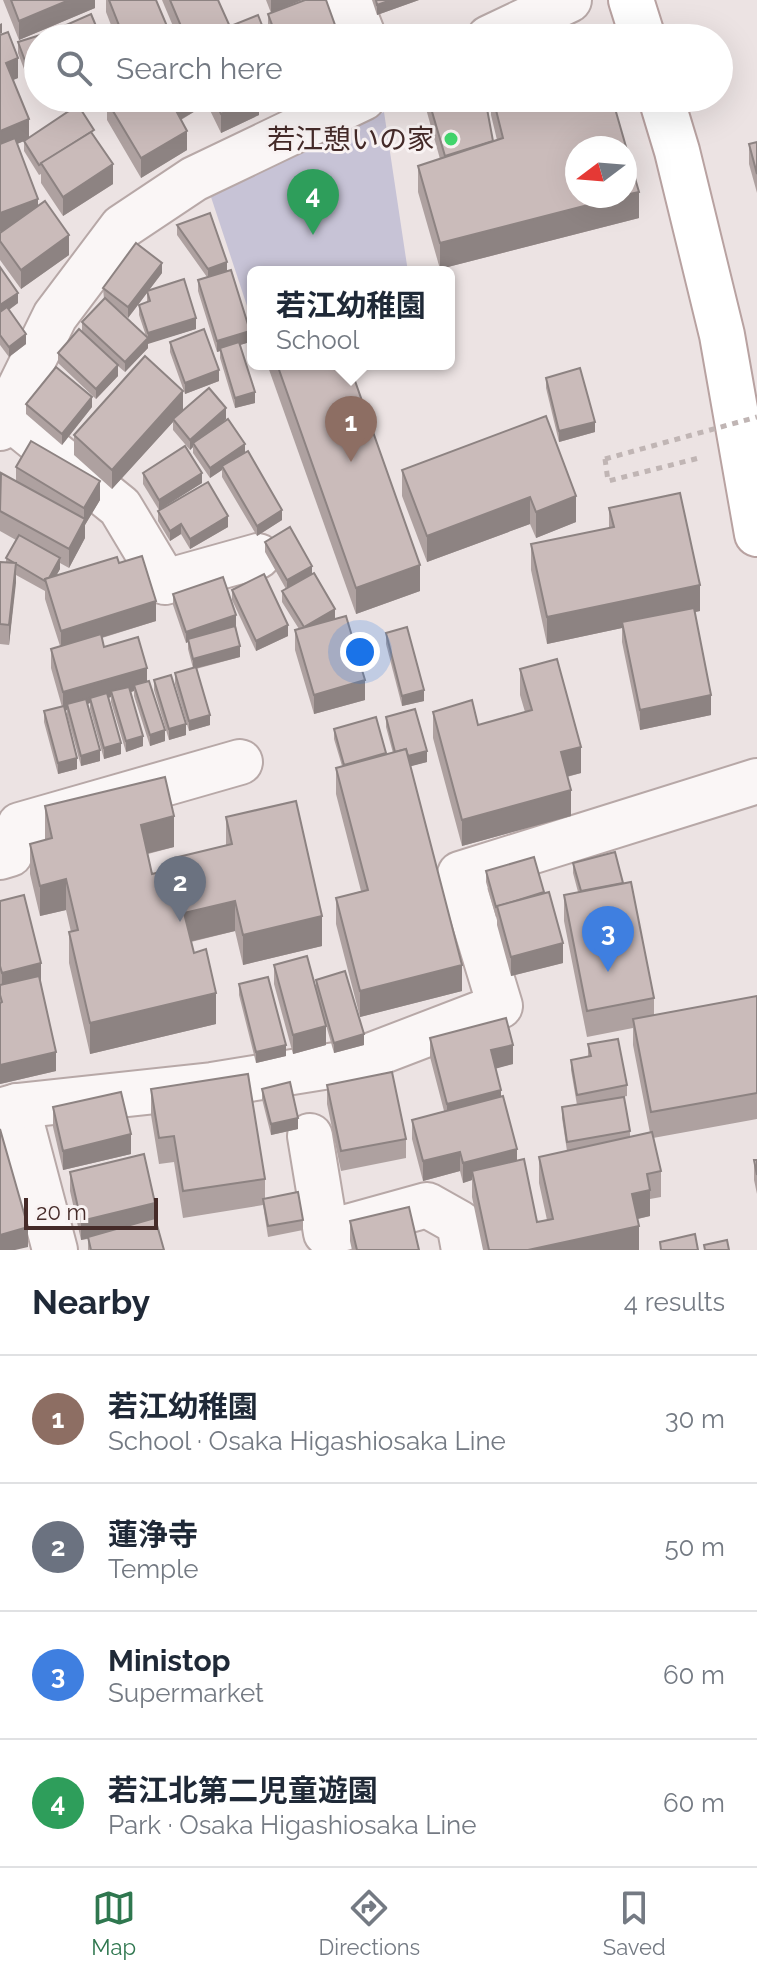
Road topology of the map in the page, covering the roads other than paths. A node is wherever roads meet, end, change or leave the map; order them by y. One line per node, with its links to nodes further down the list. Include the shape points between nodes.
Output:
1 (349, 0): 4 (street)
2 (569, 0): 5 (street)
3 (631, 0): 6 (main road)
4 (358, 24)
5 (518, 24)
6 (639, 24)
7 (334, 112): 9 (street, via 194,179 122,227 55,316)
8 (665, 112): 10 (main road, via 722,335)
9 (3, 422): 11 (street, via 120,507 165,582)
10 (757, 534)
11 (258, 556)
12 (240, 762): 14 (street, via 20,825 10,854)
13 (757, 781): 15 (street, via 460,874 500,1006 354,1062 212,1085)
14 (0, 857)
15 (9, 1108): 17 (street)
16 (310, 1136): 18 (street, via 326,1233 427,1205 459,1223)
17 (55, 1250)
18 (464, 1250)

